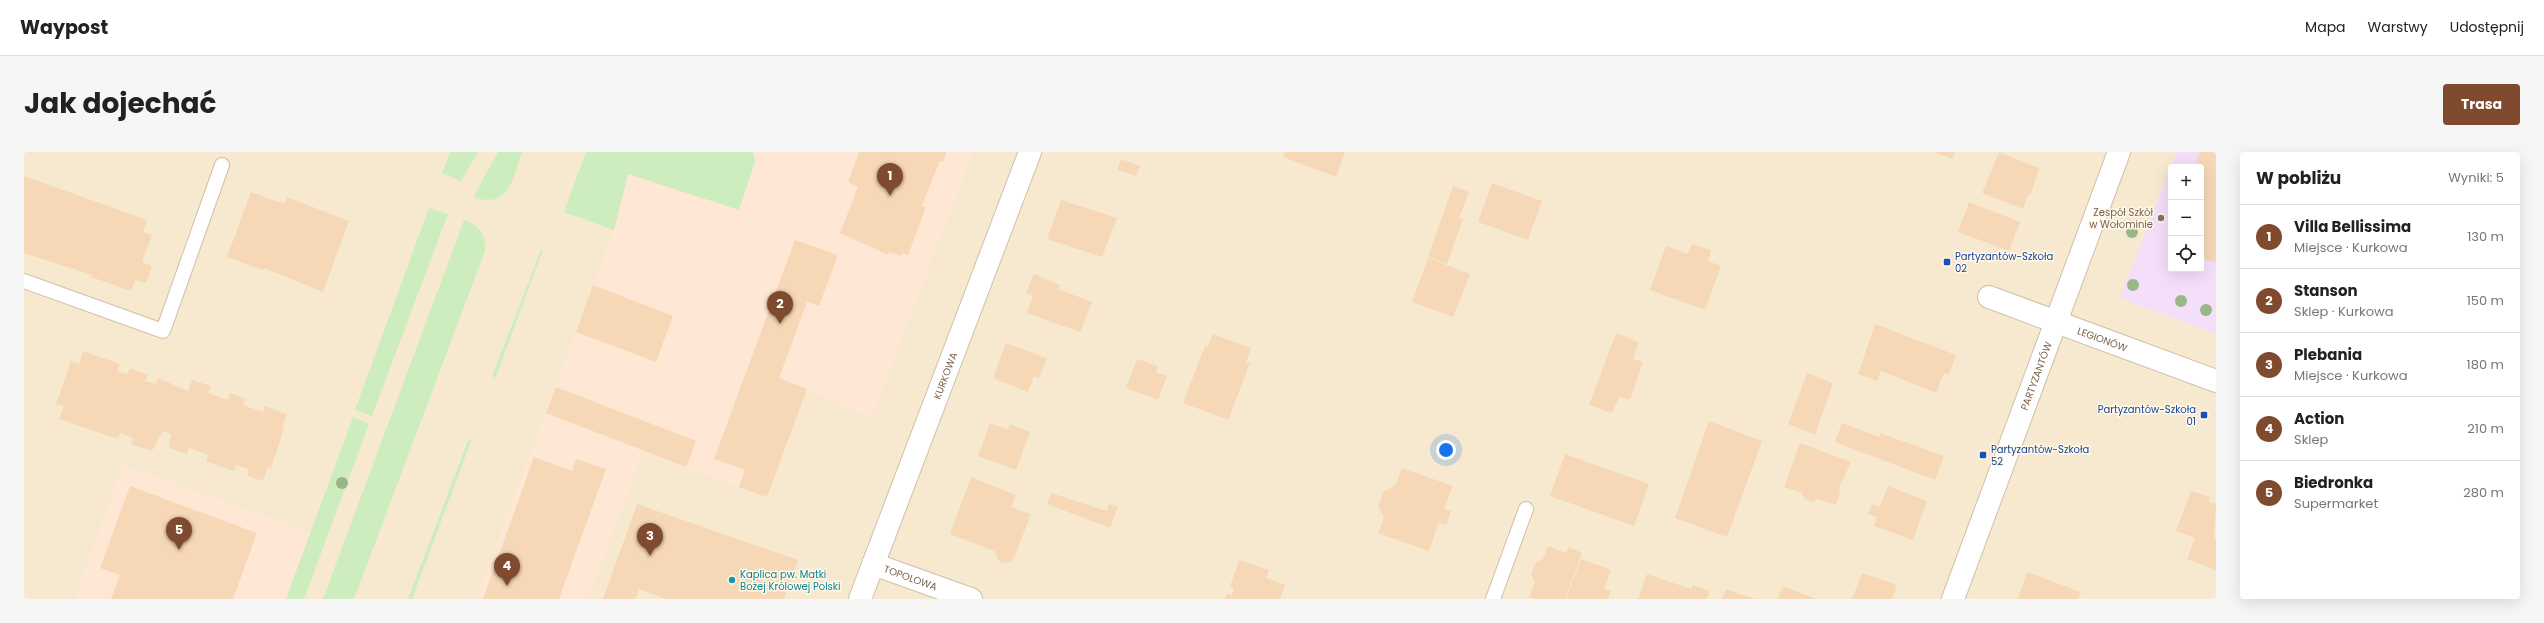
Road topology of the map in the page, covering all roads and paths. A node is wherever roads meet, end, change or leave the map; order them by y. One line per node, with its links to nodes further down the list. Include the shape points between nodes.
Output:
1 (1030, 152): 9 (street, KURKOWA)
2 (2119, 152): 6 (street, PARTYZANTÓW)
3 (222, 165): 4 (lane, via 163,331)
4 (24, 281)
5 (1989, 297): 6 (street, LEGIONÓW)
6 (2056, 322): 7 (street, LEGIONÓW); 13 (street, PARTYZANTÓW)
7 (2216, 381)
8 (1526, 509): 12 (lane)
9 (873, 564): 10 (street, KURKOWA); 11 (street, TOPOLOWA)
10 (860, 599)
11 (972, 599)
12 (1493, 599)
13 (1953, 599)

